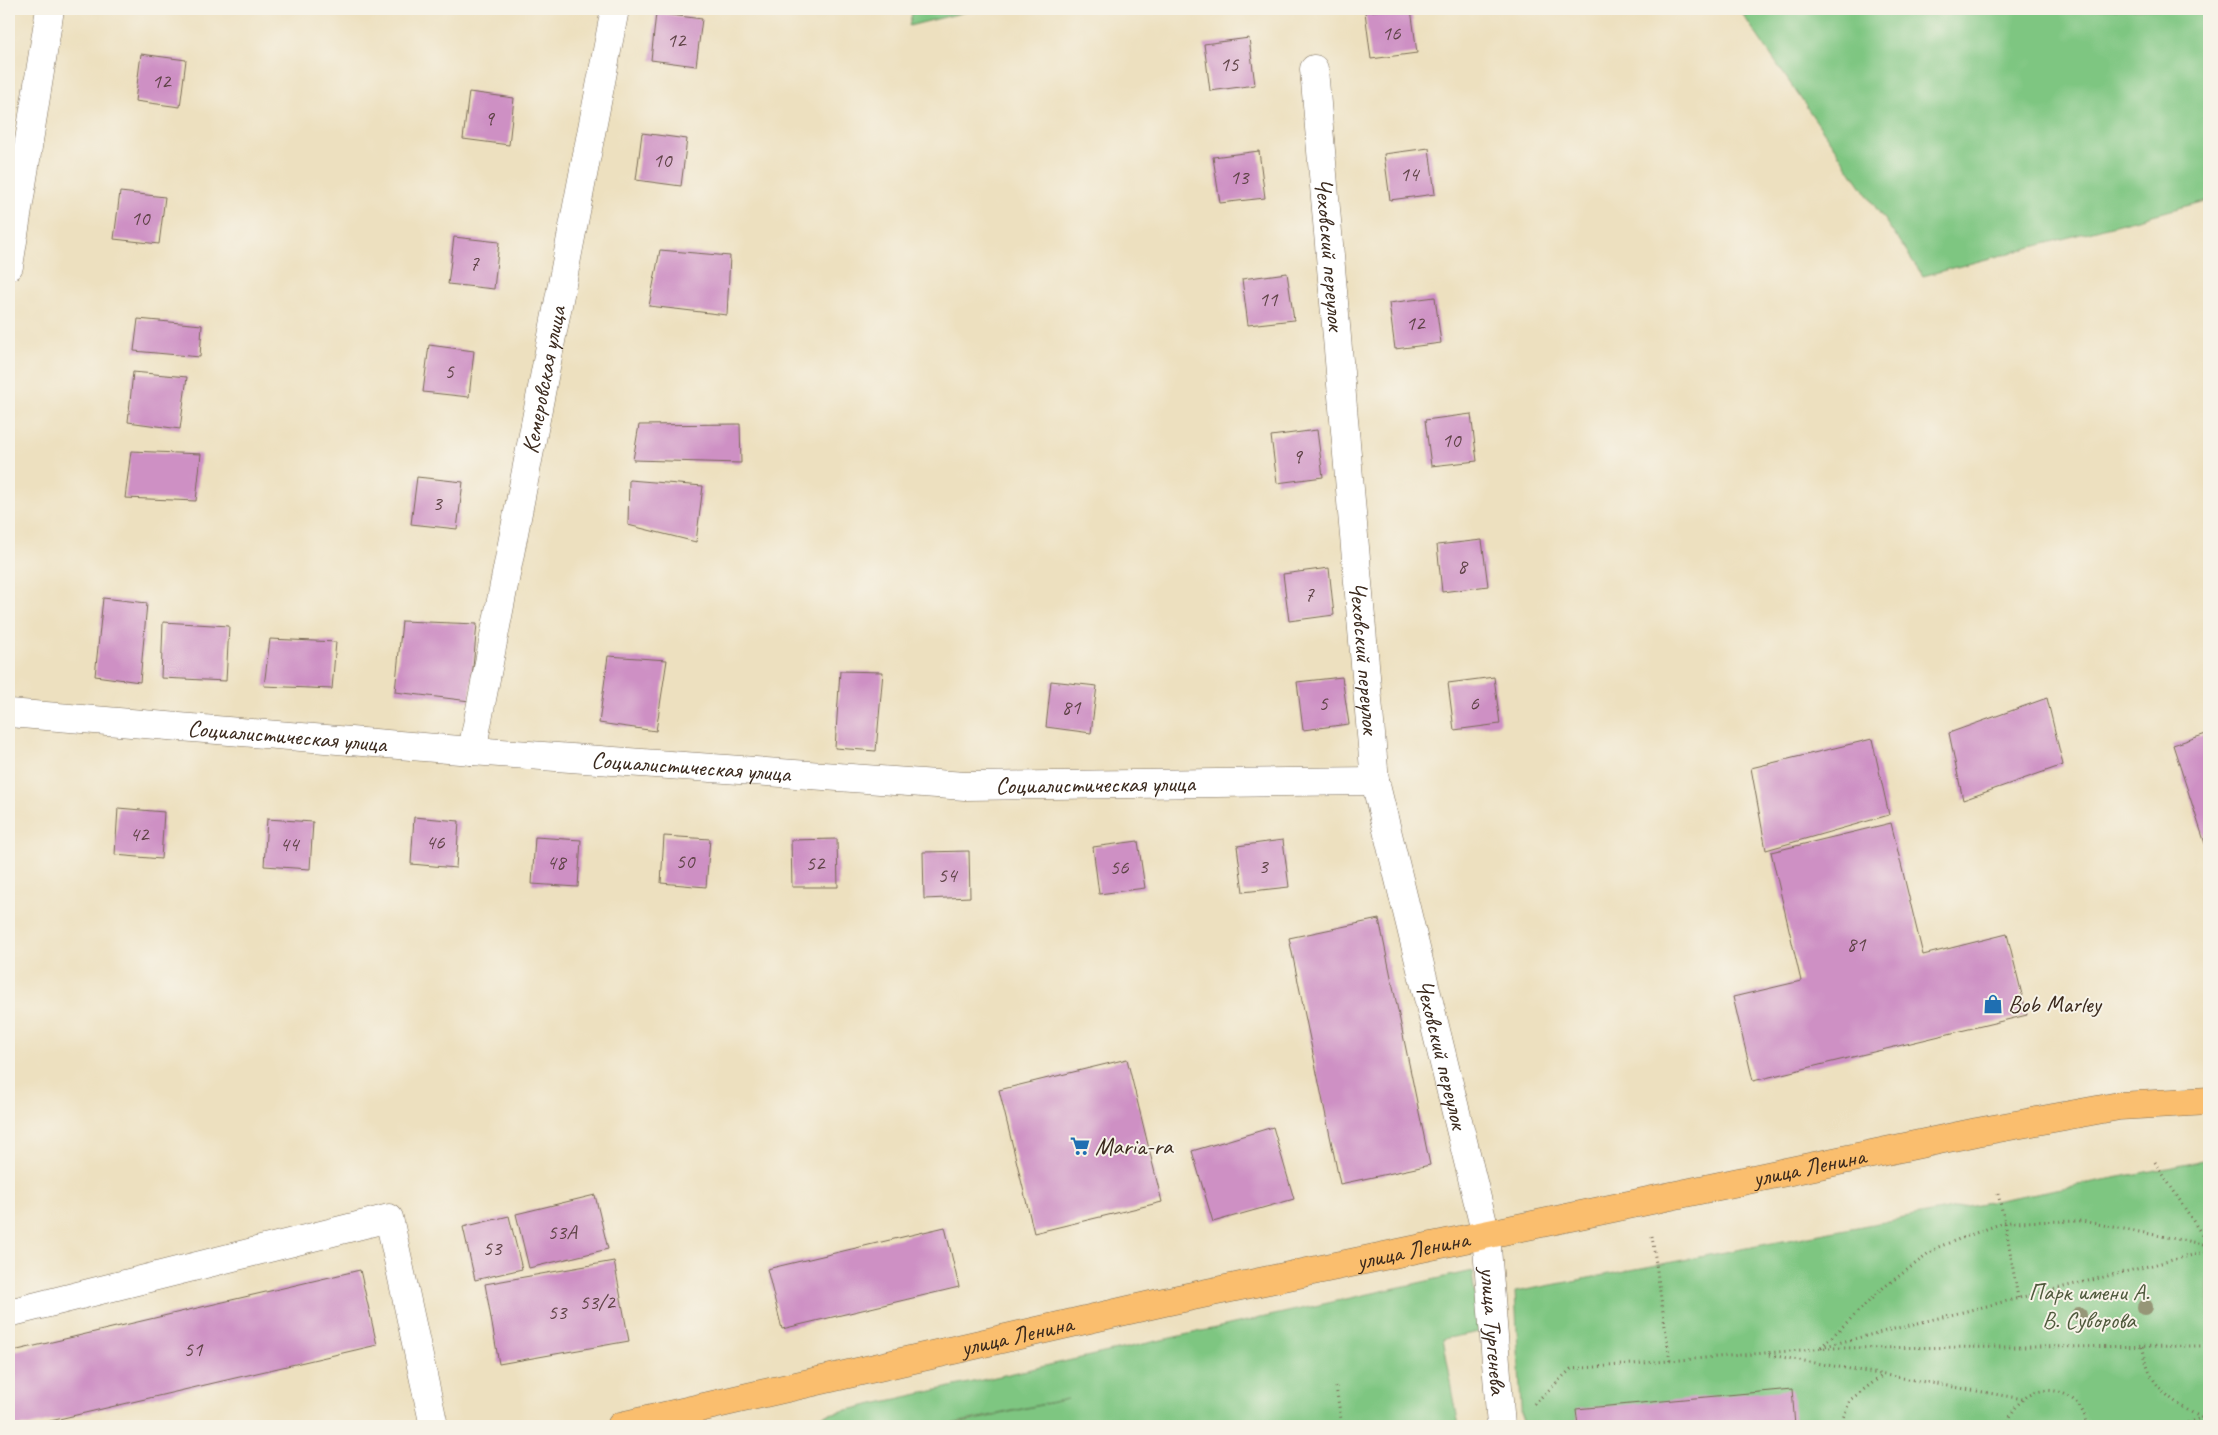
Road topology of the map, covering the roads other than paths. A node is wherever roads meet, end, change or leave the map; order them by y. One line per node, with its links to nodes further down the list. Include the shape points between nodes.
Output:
1 (50, 9): 4 (street)
2 (615, 9): 6 (street, Кемеровская улица)
3 (1314, 70): 7 (street, Чеховский переулок)
4 (9, 266)
5 (9, 713): 6 (street, Социалистическая улица)
6 (472, 752): 7 (street, Социалистическая улица, via 965,786)
7 (1375, 781): 9 (street, Чеховский переулок)
8 (2209, 1101): 9 (main road, улица Ленина, via 2119,1106 2062,1116)
9 (1486, 1235): 12 (main road, улица Ленина, via 1164,1302); 13 (street, улица Тургенева)
10 (9, 1313): 11 (street, via 389,1218)
11 (434, 1426)
12 (621, 1426)
13 (1502, 1426)

